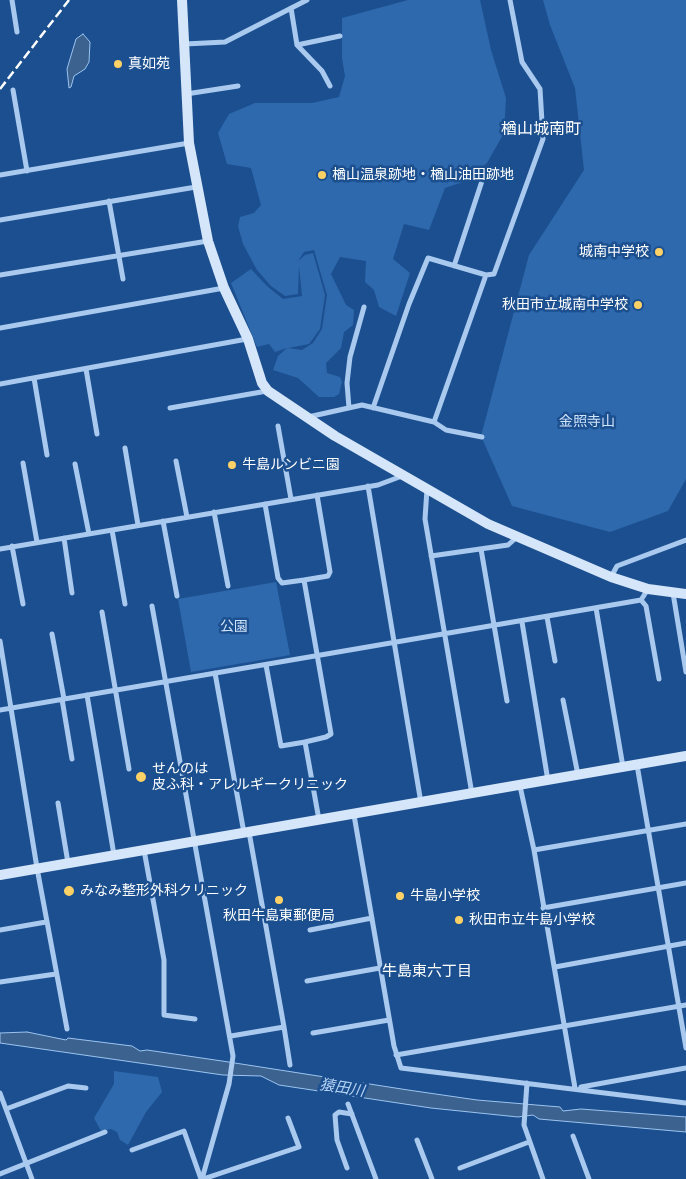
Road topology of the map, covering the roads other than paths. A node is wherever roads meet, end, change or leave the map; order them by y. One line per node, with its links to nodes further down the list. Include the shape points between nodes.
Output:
1 (12, 0): 6 (street)
2 (182, 0): 8 (street)
3 (307, 0): 5 (street)
4 (510, 0): 24 (street, via 522,62 540,89 543,139 494,274)
5 (291, 8): 8 (street, via 225,42); 9 (street)
6 (17, 32)
7 (340, 36): 9 (street)
8 (185, 44): 13 (street)
9 (297, 44): 11 (street)
10 (238, 86): 13 (street)
11 (330, 86)
12 (13, 90): 15 (street)
13 (185, 94): 14 (street)
14 (189, 143): 15 (street); 18 (street)
15 (27, 171): 16 (street)
16 (0, 175)
17 (482, 181): 23 (street)
18 (196, 187): 19 (street); 21 (street)
19 (109, 201): 20 (street); 22 (street)
20 (0, 220)
21 (208, 241): 22 (street); 27 (street)
22 (118, 256): 25 (street); 26 (street)
23 (454, 266): 24 (street); 37 (street, via 428,258)
24 (486, 275): 39 (street)
25 (0, 276)
26 (123, 279)
27 (224, 288): 29 (street); 30 (street)
28 (364, 307): 36 (street, via 350,357)
29 (0, 328)
30 (248, 339): 31 (street); 34 (street, via 262,383)
31 (86, 369): 32 (street); 41 (street)
32 (34, 378): 33 (street); 44 (street)
33 (0, 384)
34 (268, 391): 35 (street); 38 (street)
35 (170, 408)
36 (349, 408): 37 (street, via 362,405); 38 (street)
37 (373, 408): 39 (street)
38 (307, 417): 48 (street)
39 (434, 422): 42 (street, via 446,430)
40 (278, 426): 52 (street)
41 (97, 434)
42 (482, 437)
43 (125, 448): 57 (street)
44 (47, 455)
45 (176, 460): 55 (street)
46 (23, 463): 63 (street)
47 (76, 464): 59 (street)
48 (402, 476): 49 (street); 50 (street)
49 (368, 486): 51 (street); 88 (street)
50 (426, 490): 60 (street); 67 (street, via 425,519)
51 (317, 495): 52 (street); 69 (street, via 330,572 328,576)
52 (291, 499): 53 (street)
53 (265, 504): 54 (street); 69 (street, via 278,578 282,583)
54 (214, 512): 55 (street); 70 (street)
55 (187, 517): 56 (street)
56 (163, 521): 57 (street); 75 (street)
57 (138, 525): 58 (street)
58 (112, 530): 59 (street); 78 (street)
59 (88, 534): 61 (street)
60 (518, 537): 66 (street, via 508,545); 68 (street)
61 (64, 538): 63 (street); 73 (street)
62 (686, 540): 68 (street, via 617,566)
63 (37, 542): 64 (street)
64 (12, 546): 65 (street); 77 (street)
65 (0, 548)
66 (481, 549): 67 (street); 84 (street)
67 (431, 556): 86 (street)
68 (611, 577): 71 (street)
69 (304, 580): 89 (street)
70 (228, 586)
71 (648, 589): 72 (street); 76 (street)
72 (673, 592): 74 (street); 92 (street)
73 (72, 593)
74 (686, 594)
75 (177, 596)
76 (641, 600): 80 (street); 94 (street, via 646,606)
77 (23, 604)
78 (125, 604)
79 (152, 606): 95 (street)
80 (596, 608): 82 (street); 108 (street)
81 (102, 612): 96 (street)
82 (547, 617): 83 (street); 90 (street)
83 (522, 622): 84 (street); 110 (street)
84 (494, 627): 86 (street); 100 (street)
85 (52, 634): 98 (street)
86 (444, 635): 88 (street); 112 (street)
87 (0, 641): 101 (street)
88 (394, 644): 89 (street); 114 (street)
89 (316, 657): 91 (street); 103 (street, via 331,734)
90 (555, 661)
91 (266, 665): 93 (street); 103 (street, via 281,746)
92 (686, 671)
93 (216, 673): 95 (street); 119 (street)
94 (659, 679)
95 (164, 682): 96 (street); 120 (street)
96 (114, 690): 97 (street); 107 (street)
97 (87, 695): 98 (street); 123 (street)
98 (63, 699): 101 (street); 105 (street)
99 (564, 700): 109 (street)
100 (507, 701)
101 (12, 707): 102 (street); 125 (street)
102 (0, 710)
103 (305, 742): 116 (street)
104 (686, 756): 106 (street)
105 (72, 759)
106 (637, 765): 108 (street); 118 (street)
107 (129, 768)
108 (623, 768): 109 (street)
109 (578, 776): 110 (street)
110 (548, 781): 111 (street)
111 (520, 786): 112 (street); 122 (street)
112 (472, 794): 114 (street)
113 (58, 803): 124 (street)
114 (421, 803): 115 (street)
115 (354, 815): 116 (street); 130 (street)
116 (319, 820): 119 (street)
117 (686, 824): 118 (street)
118 (649, 831): 122 (street); 128 (street)
119 (246, 833): 120 (street); 145 (street)
120 (193, 842): 121 (street); 149 (street)
121 (144, 850): 123 (street); 143 (street, via 164,960 164,1015)
122 (534, 850): 129 (street)
123 (114, 855): 124 (street)
124 (68, 863): 125 (street)
125 (37, 868): 126 (street); 131 (street)
126 (0, 875)
127 (686, 883): 128 (street)
128 (658, 888): 129 (street); 135 (street)
129 (543, 908): 136 (street)
130 (372, 918): 133 (street); 137 (street)
131 (46, 922): 132 (street); 138 (street)
132 (0, 930)
133 (310, 930)
134 (686, 943): 135 (street)
135 (668, 947): 136 (street); 142 (street)
136 (555, 967): 146 (street)
137 (380, 968): 139 (street); 144 (street)
138 (56, 974): 140 (street); 147 (street)
139 (307, 981)
140 (0, 982)
141 (686, 1005): 142 (street)
142 (678, 1006): 146 (street); 150 (street)
143 (195, 1019)
144 (389, 1020): 148 (street); 151 (street)
145 (284, 1027): 149 (street); 152 (street)
146 (565, 1027): 151 (street); 156 (street)
147 (68, 1029)
148 (314, 1033)
149 (231, 1036): 173 (street, via 233,1056 229,1084)
150 (686, 1048)
151 (396, 1055): 154 (street, via 401,1068)
152 (290, 1065)
153 (686, 1068): 156 (street)
154 (528, 1083): 156 (street); 166 (street, via 523,1122)
155 (86, 1088): 160 (street, via 68,1086)
156 (575, 1088): 158 (street)
157 (0, 1093): 160 (street)
158 (686, 1103)
159 (348, 1104): 161 (street)
160 (6, 1109): 168 (street)
161 (352, 1114): 169 (street, via 339,1112 335,1115 337,1140); 174 (street)
162 (288, 1118): 173 (street, via 299,1148)
163 (105, 1132): 168 (street)
164 (573, 1136): 177 (street)
165 (417, 1140): 175 (street)
166 (529, 1142): 170 (street); 176 (street)
167 (132, 1150): 173 (street, via 184,1131)
168 (27, 1165): 171 (street); 172 (street)
169 (347, 1168)
170 (460, 1168)
171 (0, 1174)
172 (32, 1179)
173 (202, 1179)
174 (376, 1179)
175 (432, 1179)
176 (543, 1179)
177 (589, 1179)

